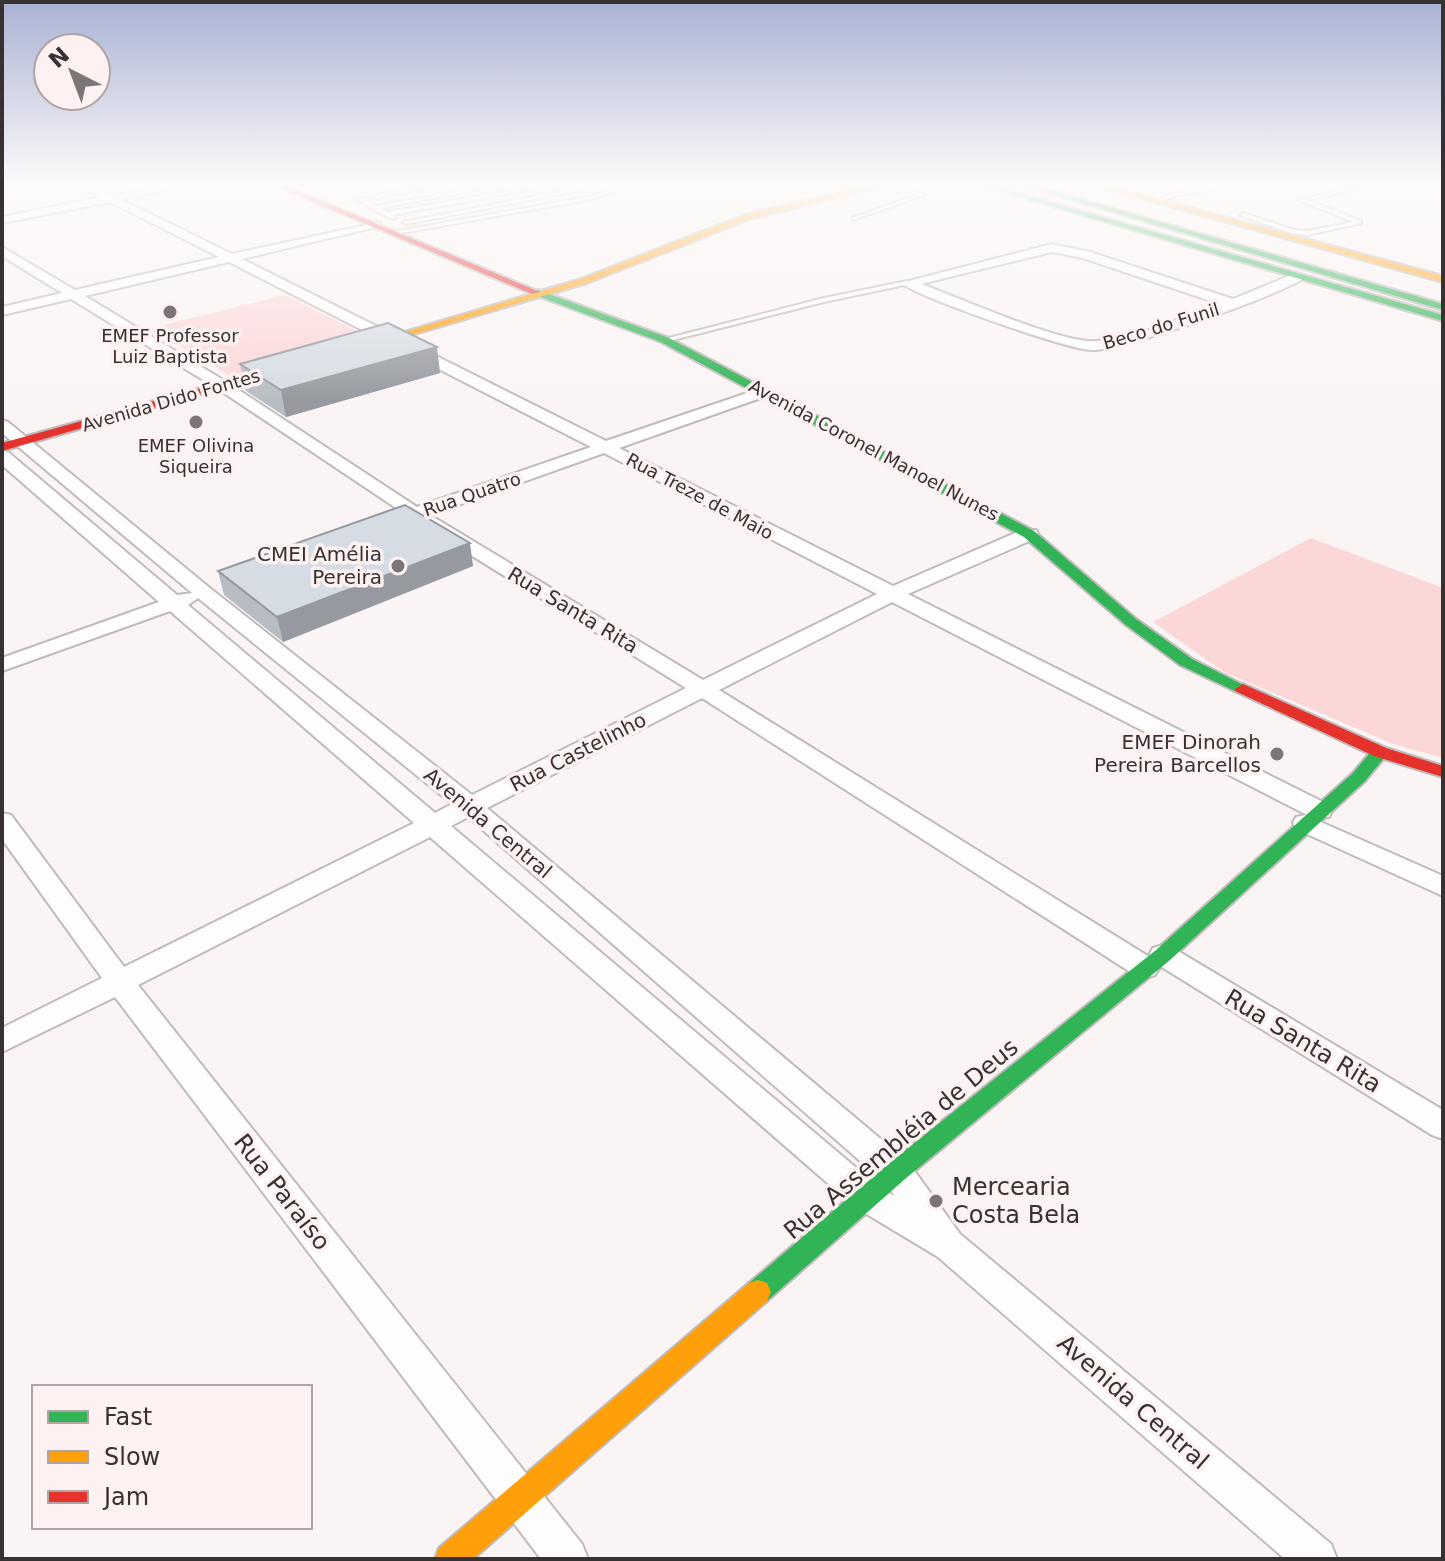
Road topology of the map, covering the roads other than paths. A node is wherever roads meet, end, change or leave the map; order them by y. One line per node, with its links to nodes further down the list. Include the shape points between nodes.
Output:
1 (10, 256): 17 (street, Rua Santa Rita)
2 (227, 256): 12 (street, Rua Treze de Maio)
3 (238, 256): 12 (street)
4 (461, 256): 18 (street, Avenida Coronel Manoel Nunes)
5 (648, 256): 18 (street)
6 (1019, 256): 15 (street, Beco do Funil)
7 (1089, 256): 19 (street, Beco do Funil)
8 (1226, 256): 13 (street)
9 (1298, 256): 20 (street)
10 (1310, 256): 16 (street)
11 (1359, 256): 14 (street)
12 (231, 258): 17 (street); 23 (street, Rua Treze de Maio)
13 (1299, 277): 19 (street, Beco do Funil); 22 (street)
14 (1443, 279)
15 (907, 283): 19 (street, Beco do Funil, via 1064,341 1093,346); 24 (lane, Beco do Funil)
16 (1443, 290)
17 (75, 294): 21 (street); 27 (street, Rua Santa Rita)
18 (541, 294): 23 (street); 24 (street, Avenida Coronel Manoel Nunes)
19 (1233, 304)
20 (1443, 307)
21 (2, 311)
22 (1443, 318)
23 (390, 338): 25 (street); 31 (street, Rua Treze de Maio)
24 (665, 340): 28 (street, Avenida Coronel Manoel Nunes)
25 (344, 351)
26 (299, 364): 27 (street, Avenida Dido Fontes)
27 (223, 386): 30 (street, Avenida Dido Fontes); 33 (street, Rua Santa Rita)
28 (764, 392): 31 (street, Rua Quatro); 35 (street, Avenida Coronel Manoel Nunes)
29 (2, 425): 30 (street, Avenida Central)
30 (12, 444): 36 (street, Avenida Central)
31 (607, 447): 33 (street, Rua Quatro); 37 (street, Rua Treze de Maio)
32 (2, 456): 38 (street, Avenida Central)
33 (416, 514): 34 (street, Rua Quatro); 40 (street, Rua Santa Rita)
34 (388, 524)
35 (1029, 534): 37 (street, Rua Castelinho); 41 (street, Avenida Coronel Manoel Nunes, via 1186,662)
36 (211, 590): 38 (street); 43 (street, Avenida Central)
37 (890, 595): 40 (street, Rua Castelinho); 44 (street, Rua Treze de Maio)
38 (175, 603): 39 (street); 46 (street, Avenida Central)
39 (2, 665)
40 (703, 689): 43 (street, Rua Castelinho); 48 (street, Rua Santa Rita)
41 (1380, 752): 42 (street, Avenida Coronel Manoel Nunes); 44 (street, Rua Assembléia de Deus)
42 (1443, 772)
43 (470, 806): 46 (street, Rua Castelinho); 52 (street, Avenida Central)
44 (1312, 817): 47 (street, Rua Treze de Maio); 48 (street, Rua Assembléia de Deus)
45 (2, 821): 49 (street, Rua Paraíso)
46 (435, 824): 49 (street, Rua Castelinho); 53 (street, Avenida Central)
47 (1443, 887)
48 (1154, 961): 51 (street, Rua Santa Rita); 52 (street, Rua Assembléia de Deus)
49 (120, 982): 50 (street, Rua Castelinho); 55 (street, Rua Paraíso)
50 (2, 1041)
51 (1443, 1126)
52 (896, 1172): 53 (street, Rua Assembléia de Deus); 54 (street, Avenida Central)
53 (867, 1197): 54 (street, Avenida Central); 55 (street, Rua Assembléia de Deus)
54 (950, 1246): 58 (street, Avenida Central)
55 (519, 1499): 56 (street, Rua Assembléia de Deus); 57 (street, Rua Paraíso)
56 (450, 1559)
57 (567, 1559)
58 (1316, 1559)

